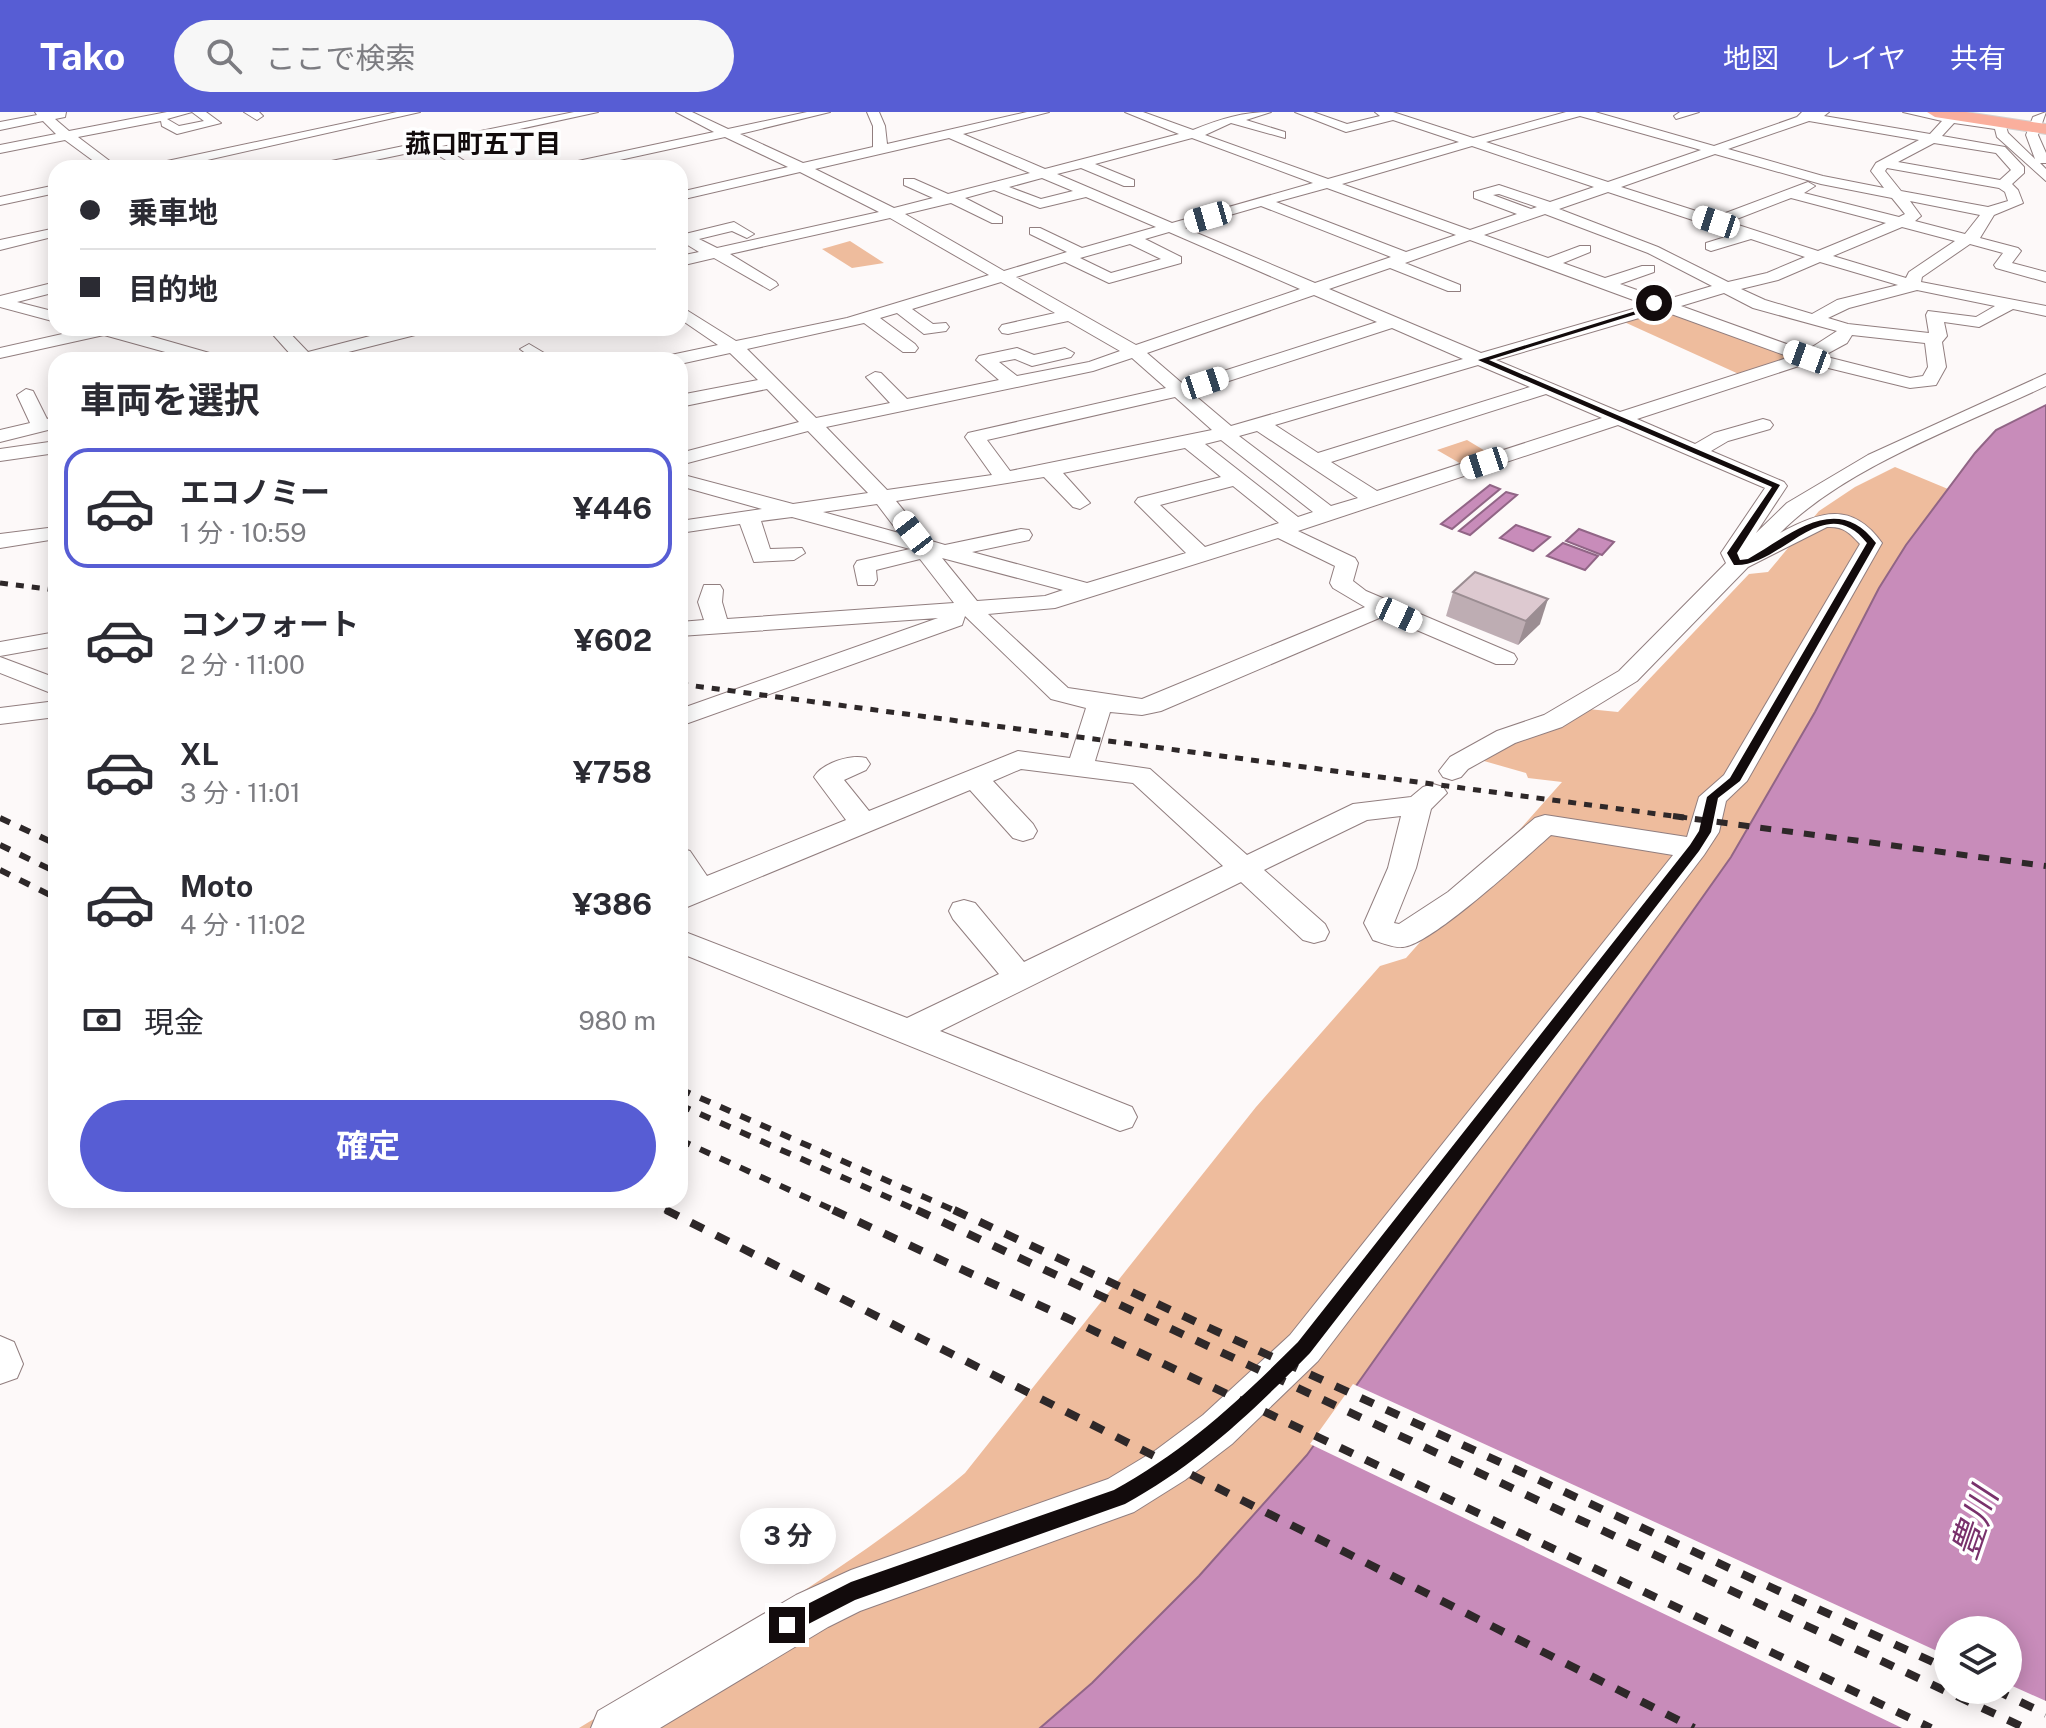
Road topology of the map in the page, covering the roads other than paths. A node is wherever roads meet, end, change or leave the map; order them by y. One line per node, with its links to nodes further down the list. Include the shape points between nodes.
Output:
1 (69, 112): 20 (street)
2 (186, 112): 26 (street)
3 (198, 112): 26 (street, via 215,123 177,130)
4 (366, 112): 27 (street)
5 (414, 112): 27 (street)
6 (592, 112): 32 (street)
7 (682, 112): 29 (street)
8 (873, 112): 50 (street, via 878,145)
9 (1043, 112): 38 (street)
10 (1131, 112): 39 (street)
11 (1265, 112): 21 (street)
12 (1301, 112): 22 (street, via 1346,128)
13 (1421, 112): 22 (street)
14 (1580, 112): 45 (street); 51 (street)
15 (1778, 112): 23 (street)
16 (1909, 112): 24 (street)
17 (1964, 112): 18 (street, via 2005,118)
18 (2015, 112)
19 (814, 113): 37 (street)
20 (43, 114): 31 (street); 41 (street)
21 (1249, 115): 28 (street); 28 (street, via 1286,132)
22 (1392, 115): 45 (street)
23 (1817, 115): 40 (street); 42 (street)
24 (1942, 115): 30 (main road); 42 (street); 64 (street, via 2001,126 2002,134)
25 (502, 117): 32 (street)
26 (158, 118): 41 (street)
27 (380, 119): 47 (street); 56 (street)
28 (1230, 119): 39 (street)
29 (700, 121): 33 (street); 37 (street)
30 (2041, 124): 64 (street, via 2032,135)
31 (0, 126)
32 (516, 127): 36 (street)
33 (670, 127)
34 (1731, 127): 40 (street)
35 (656, 130): 46 (street)
36 (487, 133): 44 (street); 47 (street)
37 (726, 133): 46 (street); 63 (street)
38 (951, 134): 48 (street); 50 (street)
39 (1192, 135): 53 (street); 70 (street)
40 (1761, 135): 51 (street)
41 (67, 136): 49 (street); 55 (street)
42 (1933, 138): 62 (street); 71 (street, via 2000,150 2019,170)
43 (1100, 141): 53 (street)
44 (500, 142)
45 (1476, 142): 70 (street); 73 (street)
46 (680, 143): 60 (street)
47 (428, 144): 54 (street); 59 (street)
48 (977, 146): 52 (street); 65 (street)
49 (0, 149)
50 (886, 149): 63 (street)
51 (1717, 150): 66 (street); 73 (street)
52 (950, 152)
53 (1129, 152): 61 (street)
54 (373, 156): 57 (street); 58 (street)
55 (101, 160)
56 (190, 160)
57 (354, 160)
58 (380, 160)
59 (455, 160)
60 (601, 160)
61 (1084, 164): 65 (street); 69 (street)
62 (1887, 164): 71 (street); 79 (street, via 1878,171)
63 (802, 168): 74 (street); 78 (street)
64 (2042, 173)
65 (1045, 174): 72 (street); 76 (street)
66 (1821, 180): 77 (street); 79 (street)
67 (871, 182): 74 (street)
68 (909, 182): 80 (street)
69 (1129, 183)
70 (1327, 184): 82 (street); 96 (street)
71 (2003, 185): 85 (street, via 2016,203)
72 (998, 187): 76 (street, via 1040,204); 80 (street)
73 (1611, 187): 83 (street); 84 (street)
74 (845, 188): 86 (street)
75 (48, 191): 81 (street)
76 (1087, 192): 91 (street)
77 (1789, 193): 89 (street); 90 (street)
78 (688, 194)
79 (1897, 196): 85 (street); 90 (street, via 1914,216)
80 (950, 198): 86 (street); 88 (street)
81 (0, 201)
82 (1263, 202): 91 (street); 110 (street)
83 (1670, 206): 87 (street); 89 (street)
84 (1542, 210): 96 (street); 118 (street, via 1653,250)
85 (1989, 212): 100 (street)
86 (892, 213): 101 (street); 113 (street)
87 (1643, 215)
88 (997, 220)
89 (1716, 222): 95 (street)
90 (1902, 222): 100 (street); 108 (street)
91 (1172, 227): 99 (street); 121 (street)
92 (1371, 228): 105 (street)
93 (1035, 231): 107 (street)
94 (48, 234): 102 (street)
95 (1752, 234): 103 (street); 108 (street)
96 (1469, 235): 105 (street); 111 (street)
97 (688, 238): 101 (street, via 734,226)
98 (688, 239): 106 (street)
99 (1132, 239): 107 (street); 107 (street, via 1175,260 1109,278)
100 (1968, 239): 114 (street, via 2013,251 2002,265); 116 (street, via 1915,275)
101 (760, 242): 106 (street)
102 (0, 245)
103 (1711, 246)
104 (1585, 249): 111 (street)
105 (1427, 250): 110 (street)
106 (713, 253): 109 (street); 117 (street)
107 (1074, 255): 113 (street)
108 (1822, 257): 116 (street); 118 (street, via 1772,277)
109 (688, 259)
110 (1398, 260): 119 (street); 121 (street)
111 (1546, 264): 115 (street)
112 (1648, 269): 115 (street)
113 (1003, 276): 125 (street); 128 (street)
114 (2046, 277)
115 (1604, 284): 124 (street)
116 (1911, 284): 123 (street); 131 (street, via 1899,292 1843,304)
117 (770, 285)
118 (1726, 287): 124 (street); 131 (street, via 1759,304)
119 (1454, 288)
120 (48, 289): 122 (street)
121 (1314, 289): 132 (street); 144 (street)
122 (0, 301): 127 (street)
123 (2005, 303): 126 (street); 140 (street, via 1979,322 1934,315)
124 (1662, 305): 151 (street); 152 (street)
125 (899, 307): 130 (street); 133 (street, via 930,330)
126 (2046, 311)
127 (48, 315)
128 (1071, 315): 134 (street); 144 (street)
129 (688, 316): 141 (street)
130 (867, 317): 141 (street); 142 (street)
131 (1813, 320): 135 (street)
132 (1394, 322): 152 (street); 159 (street)
133 (940, 327)
134 (1008, 329)
135 (1847, 329): 140 (street); 151 (street, via 1841,339)
136 (74, 336): 149 (street)
137 (130, 336): 145 (street)
138 (282, 336): 146 (street)
139 (390, 336): 147 (street)
140 (1935, 339): 151 (street, via 1937,367 1924,384)
141 (734, 347): 150 (street); 156 (street)
142 (909, 348)
143 (529, 349): 148 (street)
144 (1133, 351): 153 (street); 159 (street)
145 (186, 352)
146 (295, 352)
147 (327, 352)
148 (534, 352)
149 (0, 353)
150 (688, 357)
151 (1807, 357): 163 (street)
152 (1482, 360): 158 (street); 166 (street)
153 (1103, 363): 157 (street); 157 (street, via 1081,349 1032,361 1017,353 985,360)
154 (875, 377): 162 (street)
155 (2046, 379): 194 (street, via 1841,477 1794,507)
156 (771, 383): 161 (street); 165 (street)
157 (1014, 383): 162 (street)
158 (1550, 387): 163 (street); 175 (street)
159 (1178, 391): 168 (street); 177 (street, via 975,437)
160 (26, 395): 164 (street)
161 (688, 399)
162 (903, 405): 165 (street)
163 (1621, 418): 172 (street); 181 (street)
164 (48, 424): 169 (street)
165 (813, 424): 174 (street); 180 (street)
166 (1260, 424): 168 (street); 175 (street)
167 (1763, 425): 172 (street, via 1721,437)
168 (1227, 433): 170 (street); 184 (street)
169 (0, 436)
170 (1189, 441): 176 (street); 178 (street)
171 (48, 448): 173 (street)
172 (1697, 451): 194 (street, via 1777,486 1732,553)
173 (0, 455)
174 (688, 457)
175 (1316, 460): 181 (street)
176 (1047, 468): 177 (street); 182 (street)
177 (1005, 478): 180 (street)
178 (1236, 479): 187 (street); 193 (street, via 1145,502)
179 (688, 482): 183 (street)
180 (884, 496): 183 (street); 191 (street)
181 (1374, 499): 184 (street)
182 (1080, 503)
183 (790, 510): 185 (street); 191 (street)
184 (1328, 514): 187 (street)
185 (748, 516): 186 (street); 192 (street, via 762,557)
186 (688, 526)
187 (1287, 527): 193 (street); 198 (street, via 1347,563 1344,587)
188 (48, 534): 190 (street)
189 (1021, 535): 191 (street)
190 (0, 541)
191 (931, 549): 195 (street, via 865,566); 197 (street); 199 (street)
192 (794, 553)
193 (1201, 556): 197 (street)
194 (1737, 563): 214 (street, via 1628,676 1553,721 1506,737 1459,763); 217 (street, via 1751,561 1821,520 1848,522 1871,543 1734,781 1713,797 1705,832)
195 (866, 580)
196 (712, 590): 200 (street)
197 (1087, 590): 199 (street, via 1047,603)
198 (1383, 608): 204 (street); 207 (street, via 1152,705)
199 (974, 611): 200 (street); 207 (street, via 1060,694); 209 (street)
200 (717, 626): 201 (street)
201 (688, 628)
202 (48, 640): 203 (street)
203 (0, 649)
204 (1505, 659)
205 (0, 664): 206 (street)
206 (48, 684)
207 (1100, 703): 212 (street)
208 (48, 710): 210 (street)
209 (688, 715)
210 (0, 716)
211 (857, 764): 215 (street, via 827,777)
212 (1080, 768): 213 (street, via 1018,760); 218 (street, via 1141,775)
213 (975, 778): 215 (street); 216 (street)
214 (1434, 790): 217 (street, via 1379,923 1394,936 1403,936 1458,900 1545,825); 218 (street, via 1363,811)
215 (864, 823): 219 (street)
216 (1023, 831)
217 (1694, 848): 228 (street, via 1304,1348 1231,1420 1119,1497 851,1592)
218 (1245, 867): 221 (street); 223 (street)
219 (690, 895)
220 (964, 911): 223 (street)
221 (1314, 932)
222 (688, 944): 224 (street)
223 (1020, 978): 224 (street)
224 (906, 1033): 225 (street)
225 (1120, 1117)
226 (0, 1355): 227 (street)
227 (0, 1365)
228 (615, 1728)

